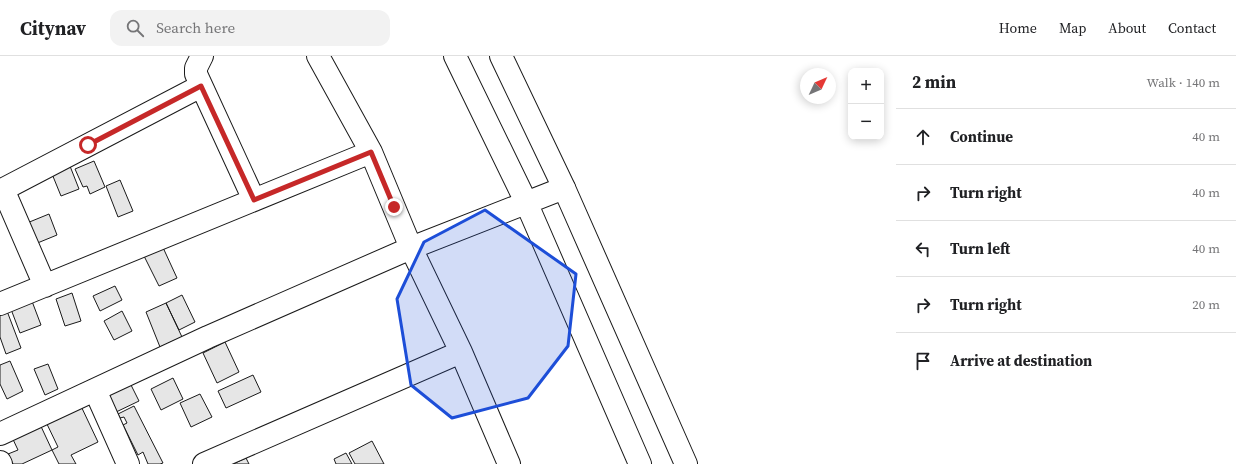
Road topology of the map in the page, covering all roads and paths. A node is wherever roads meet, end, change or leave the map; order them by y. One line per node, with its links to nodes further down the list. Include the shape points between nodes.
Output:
1 (202, 56): 5 (street, via 196,74)
2 (318, 56): 6 (street)
3 (455, 56): 10 (street)
4 (501, 56): 7 (street)
5 (201, 86): 8 (street); 9 (street)
6 (371, 152): 9 (street); 11 (street)
7 (564, 188): 10 (street); 21 (street)
8 (2, 190): 12 (street)
9 (254, 200): 12 (street)
10 (526, 202): 11 (street); 20 (street)
11 (411, 248): 14 (street); 15 (street, via 208,337)
12 (45, 286): 13 (street)
13 (0, 304)
14 (461, 352): 18 (street); 19 (street)
15 (95, 390): 16 (street); 17 (street)
16 (0, 434)
17 (128, 464)
18 (204, 464)
19 (509, 464)
20 (640, 464)
21 (686, 464)

